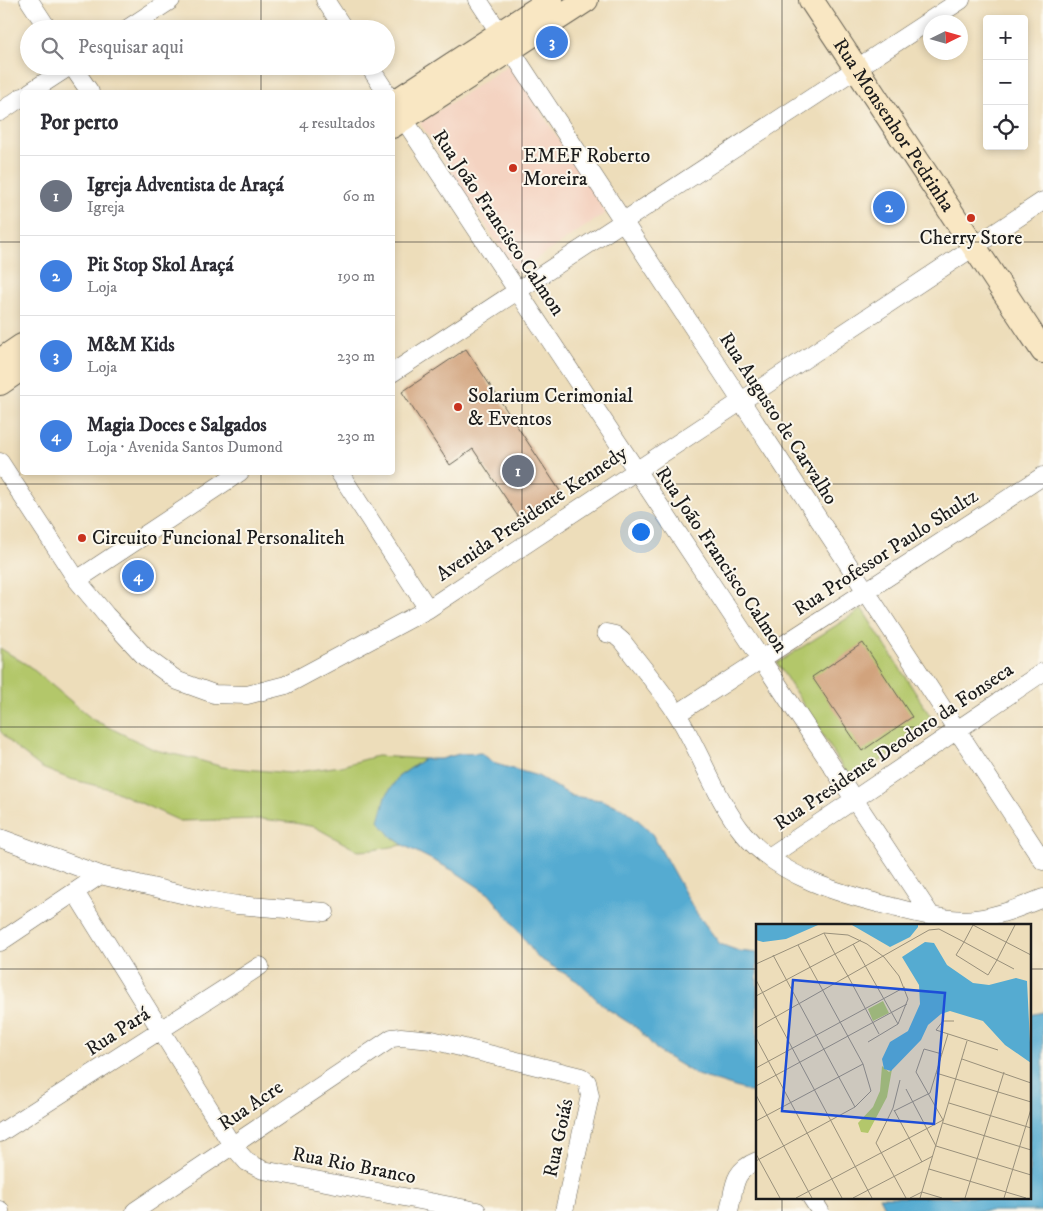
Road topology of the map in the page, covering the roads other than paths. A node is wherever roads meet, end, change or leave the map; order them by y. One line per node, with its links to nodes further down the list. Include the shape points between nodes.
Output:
1 (29, 0): 9 (street)
2 (172, 0): 10 (street)
3 (325, 0): 11 (street)
4 (478, 0): 12 (street, Rua Augusto de Carvalho)
5 (551, 0): 12 (main road)
6 (586, 0): 12 (main road)
7 (811, 0): 13 (main road, Rua Monsenhor Pedrinha)
8 (961, 0): 13 (street)
9 (42, 20)
10 (141, 20)
11 (338, 20)
12 (505, 42): 21 (main road); 25 (street, Rua Augusto de Carvalho)
13 (856, 69): 25 (street); 26 (main road, Rua Monsenhor Pedrinha)
14 (57, 75): 17 (street)
15 (78, 75): 18 (street)
16 (374, 75): 19 (street, Rua João Francisco Calmon)
17 (33, 90)
18 (89, 90)
19 (383, 90)
20 (20, 98): 23 (street)
21 (395, 107)
22 (395, 111): 27 (street, Rua João Francisco Calmon)
23 (0, 112)
24 (1043, 201): 26 (street, Avenida Presidente Kennedy)
25 (623, 222): 27 (street); 34 (street, Rua Augusto de Carvalho)
26 (974, 247): 29 (main road, Rua Monsenhor Pedrinha); 34 (street, Avenida Presidente Kennedy)
27 (518, 291): 32 (street); 36 (street, Rua João Francisco Calmon)
28 (20, 347): 30 (main road)
29 (1043, 352)
30 (0, 361)
31 (20, 369): 33 (main road)
32 (395, 371)
33 (0, 383)
34 (741, 401): 36 (street, Avenida Presidente Kennedy); 41 (street, Rua Augusto de Carvalho)
35 (0, 462): 40 (street, Avenida Presidente Kennedy)
36 (636, 470): 42 (street, Avenida Presidente Kennedy); 44 (street, Rua João Francisco Calmon)
37 (235, 475): 40 (street)
38 (341, 475): 42 (street)
39 (1043, 476): 41 (street, Rua Professor Paulo Shultz)
40 (77, 580): 42 (street, Avenida Presidente Kennedy, via 145,657 178,681 214,694 247,695 286,685)
41 (866, 591): 44 (street, Rua Professor Paulo Shultz); 47 (street, Rua Augusto de Carvalho)
42 (428, 608)
43 (606, 633): 46 (street, via 615,635 622,642)
44 (761, 659): 46 (street, Rua Professor Paulo Shultz); 48 (street, Rua João Francisco Calmon)
45 (1043, 672): 47 (street, Rua Presidente Deodoro da Fonseca)
46 (677, 714): 50 (street, via 744,833)
47 (957, 730): 48 (street, Rua Presidente Deodoro da Fonseca); 51 (street, Rua Augusto de Carvalho)
48 (854, 799): 50 (street, Rua Presidente Deodoro da Fonseca); 56 (street, Rua João Francisco Calmon)
49 (0, 838): 52 (street)
50 (769, 857): 56 (street, via 801,877 842,894)
51 (1043, 861)
52 (100, 875): 53 (street); 55 (street, via 237,905)
53 (75, 892): 57 (street); 59 (street, Rua Rio Branco)
54 (1043, 898): 56 (street, via 1008,912 973,920)
55 (325, 912)
56 (932, 917)
57 (0, 942)
58 (260, 966): 59 (street, Rua Pará)
59 (160, 1030): 61 (street, Rua Pará); 62 (street, Rua Rio Branco)
60 (581, 1077): 62 (street, Rua Acre, via 432,1040 392,1038); 68 (street, Rua Goiás, via 587,1082 590,1096)
61 (0, 1133)
62 (232, 1145): 65 (street, Rua Rio Branco, via 247,1162 263,1170); 66 (street, Rua Acre)
63 (756, 1161): 69 (street, via 746,1165 738,1174)
64 (812, 1198): 70 (street)
65 (404, 1204): 67 (street, Rua Rio Branco)
66 (136, 1211)
67 (477, 1211)
68 (564, 1211)
69 (729, 1211)
70 (820, 1211)

